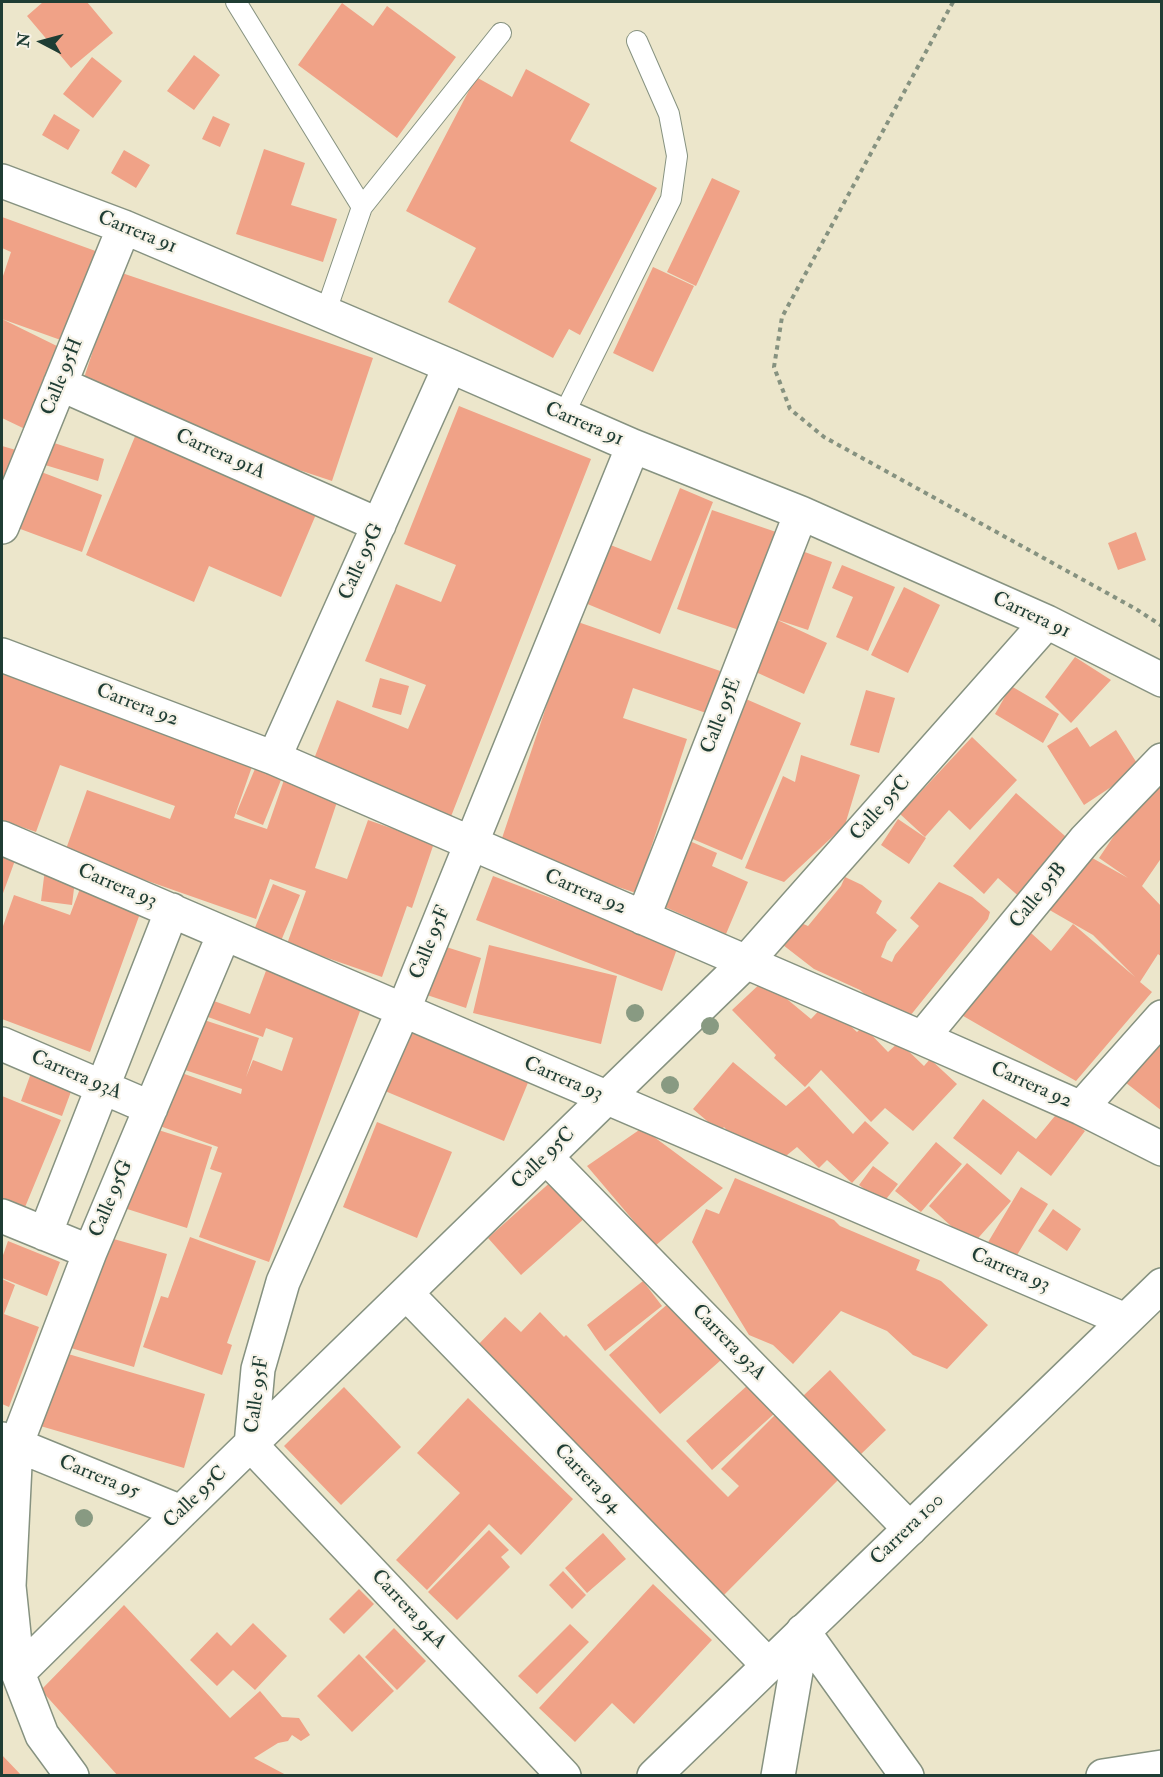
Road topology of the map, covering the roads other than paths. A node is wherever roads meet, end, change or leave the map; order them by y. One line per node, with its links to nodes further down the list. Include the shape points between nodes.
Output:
1 (236, 2): 5 (lane)
2 (501, 33): 5 (lane)
3 (637, 41): 10 (lane, via 669,114 677,156 671,199)
4 (2, 181): 6 (main road, Carrera 91)
5 (363, 207): 7 (lane)
6 (124, 227): 7 (main road, Carrera 91); 9 (main road, Calle 95H)
7 (325, 314): 8 (main road, Carrera 91)
8 (450, 366): 10 (main road, Carrera 91); 13 (main road, Calle 95G)
9 (60, 384): 13 (main road, Carrera 91A); 14 (main road, Calle 95H)
10 (563, 416): 11 (main road, Carrera 91)
11 (633, 446): 12 (main road, Carrera 91); 21 (main road, Calle 95F)
12 (801, 513): 15 (main road, Carrera 91); 23 (main road, Calle 95E)
13 (379, 525): 18 (main road, Calle 95G)
14 (2, 527)
15 (1047, 622): 17 (main road, Carrera 91); 25 (main road, Calle 95C)
16 (2, 656): 18 (main road, Carrera 92)
17 (1161, 680)
18 (274, 758): 21 (main road, Carrera 92)
19 (1161, 760): 28 (main road, Calle 95B, via 1085,840)
20 (2, 838): 22 (main road, Carrera 93)
21 (472, 845): 23 (main road, Carrera 92); 26 (main road, Calle 95F)
22 (172, 910): 24 (main road, Carrera 93); 30 (main road)
23 (643, 918): 25 (main road, Carrera 92)
24 (224, 934): 26 (main road, Carrera 93); 32 (main road, Calle 95G)
25 (746, 962): 28 (main road, Carrera 92); 31 (main road, Calle 95C)
26 (403, 1011): 31 (main road, Carrera 93); 42 (main road, Calle 95F, via 283,1282 258,1369)
27 (1161, 1017): 33 (main road)
28 (922, 1038): 33 (main road, Carrera 92)
29 (2, 1044): 30 (main road, Carrera 93A)
30 (102, 1087): 32 (main road, Carrera 93A); 37 (main road)
31 (605, 1099): 35 (main road, Calle 95C); 41 (main road, Carrera 93)
32 (151, 1108): 38 (main road, Calle 95G)
33 (1082, 1108): 34 (main road, Carrera 92)
34 (1161, 1149)
35 (546, 1157): 40 (main road, Calle 95C); 45 (main road, Carrera 93A)
36 (2, 1216): 37 (main road)
37 (45, 1234): 38 (main road)
38 (90, 1252): 43 (main road, Calle 95G)
39 (1161, 1285): 41 (main road, Carrera 100)
40 (406, 1293): 42 (main road, Calle 95C); 47 (main road, Carrera 94)
41 (1125, 1320): 45 (main road, Carrera 100)
42 (251, 1445): 44 (main road, Calle 95C); 51 (main road, Carrera 94A)
43 (6, 1449): 44 (main road, Carrera 95); 48 (main road, via 9,1586)
44 (181, 1512): 48 (main road, Calle 95C)
45 (910, 1529): 46 (main road, Carrera 100)
46 (803, 1631): 47 (main road, Carrera 100); 53 (main road); 54 (main road)
47 (768, 1665): 52 (main road, Carrera 100)
48 (18, 1673): 50 (main road, via 42,1735)
49 (1161, 1767): 55 (main road)
50 (72, 1776)
51 (564, 1776)
52 (654, 1776)
53 (778, 1776)
54 (907, 1776)
55 (1103, 1776)

